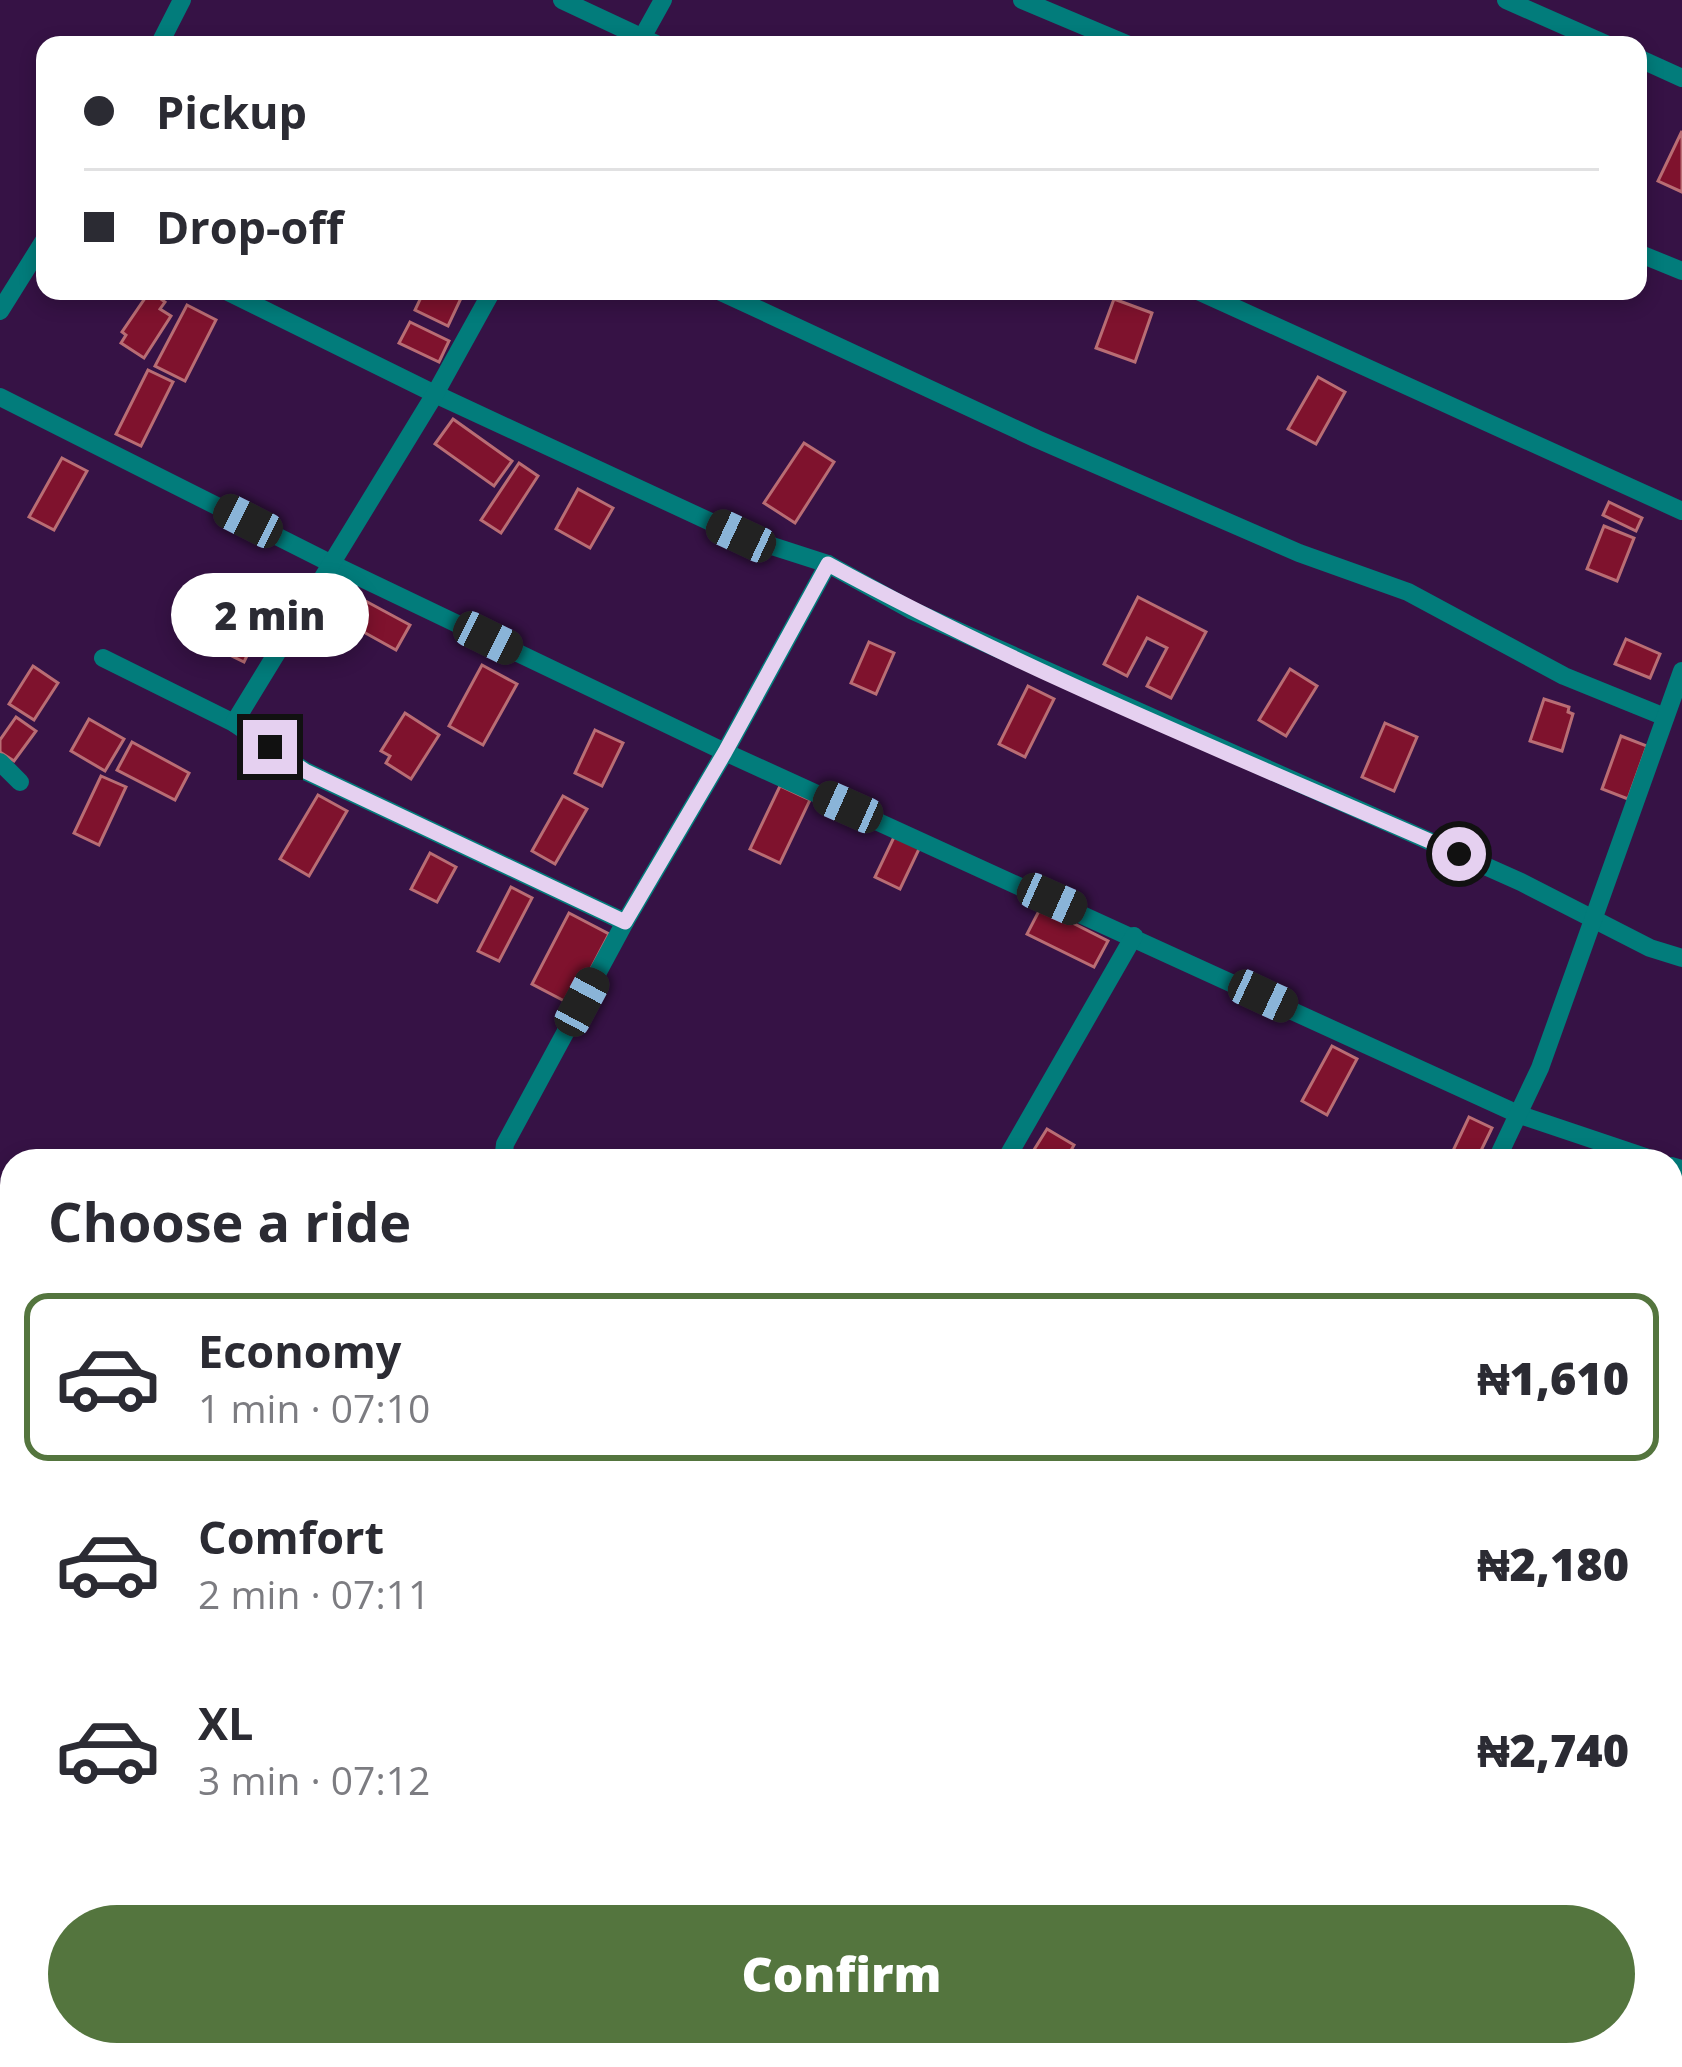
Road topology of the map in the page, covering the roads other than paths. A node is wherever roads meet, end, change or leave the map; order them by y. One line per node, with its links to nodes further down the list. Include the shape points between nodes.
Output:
1 (182, 0): 6 (street)
2 (562, 0): 7 (street)
3 (663, 0): 8 (street)
4 (1022, 0): 9 (street)
5 (1506, 0): 10 (street)
6 (168, 36)
7 (632, 36)
8 (649, 36)
9 (1108, 36)
10 (1588, 36)
11 (1647, 62): 12 (street)
12 (1682, 78)
13 (36, 253): 20 (street)
14 (1647, 257): 15 (street)
15 (1682, 271)
16 (244, 300): 21 (street)
17 (486, 300): 21 (street)
18 (738, 300): 28 (street, via 1037,439 1408,592 1564,676)
19 (1218, 300): 23 (street)
20 (0, 311)
21 (435, 394): 24 (street); 25 (street, via 741,536)
22 (0, 398): 24 (street)
23 (1682, 511)
24 (330, 563): 29 (street); 30 (street)
25 (828, 564): 30 (street); 33 (street, via 911,610)
26 (103, 658): 29 (street)
27 (1682, 671): 28 (street)
28 (1665, 717): 33 (street)
29 (234, 723): 34 (street, via 305,771)
30 (725, 752): 34 (street); 35 (street)
31 (0, 762): 32 (street)
32 (20, 782)
33 (1592, 919): 36 (street); 37 (street)
34 (625, 922): 38 (street)
35 (1134, 936): 37 (street); 39 (street)
36 (1682, 958)
37 (1520, 1115): 40 (street); 41 (street)
38 (504, 1149)
39 (1012, 1149)
40 (1502, 1149)
41 (1621, 1149)

